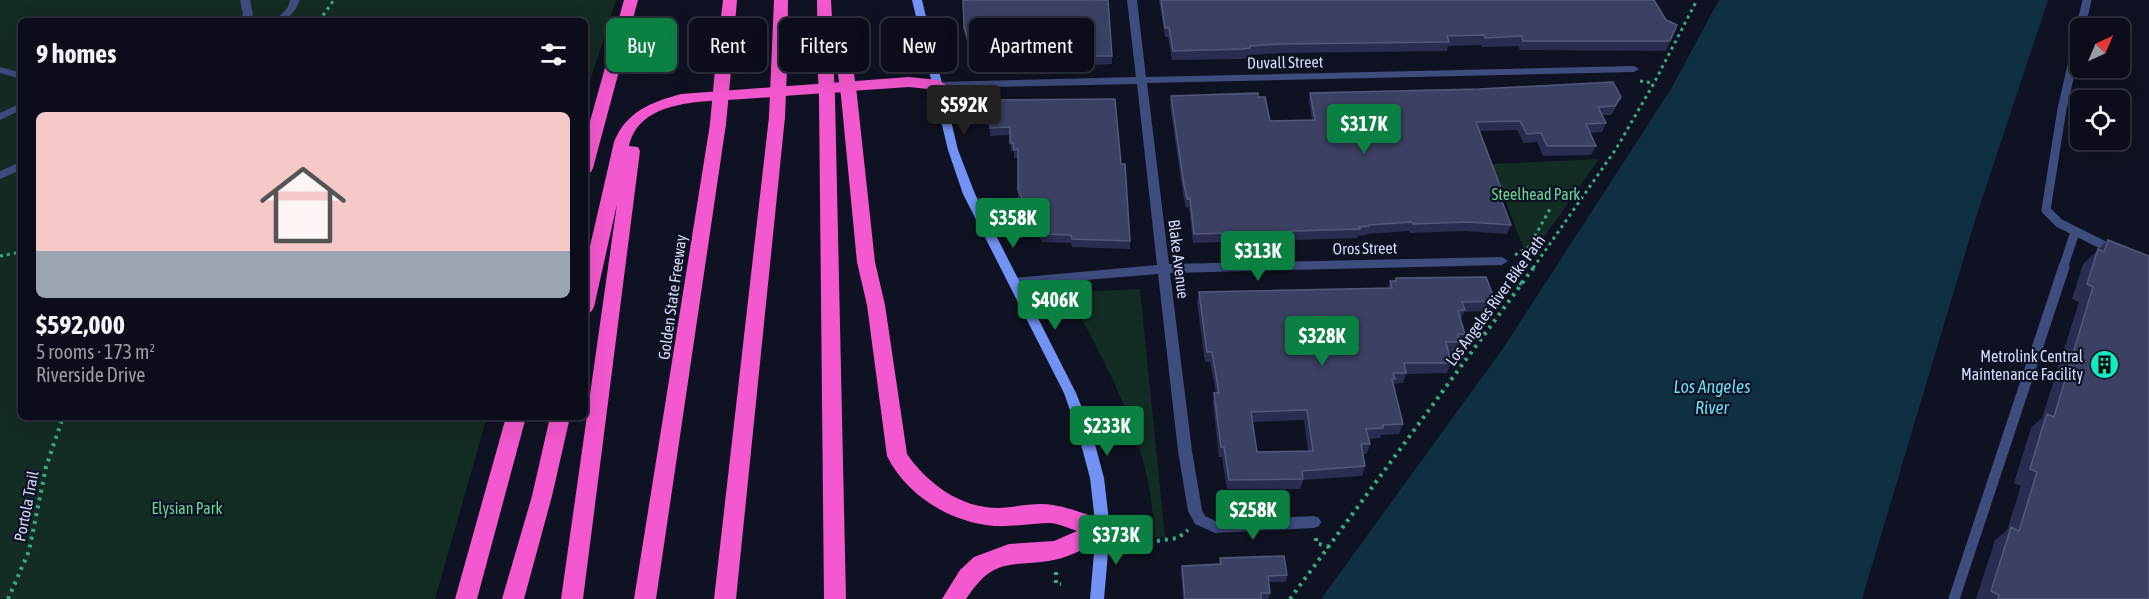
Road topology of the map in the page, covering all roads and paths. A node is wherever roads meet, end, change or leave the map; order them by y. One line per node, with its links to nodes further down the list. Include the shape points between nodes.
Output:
1 (245, 0): 12 (street)
2 (295, 0): 13 (street)
3 (333, 0): 14 (path)
4 (631, 0): 23 (highway)
5 (730, 0): 48 (highway, Golden State Freeway, bridge, via 718,124)
6 (780, 0): 49 (highway, bridge, via 777,117)
7 (917, 0): 19 (main road)
8 (1132, 0): 18 (street, Blake Avenue)
9 (1697, 0): 53 (path, Los Angeles River Bike Path, via 1616,149 1522,284)
10 (2087, 0): 27 (lane, via 2062,109 2046,210)
11 (825, 6): 40 (highway, bridge, via 844,56 866,262 878,316 897,456 914,480 938,498 968,512 995,517 1053,514); 50 (highway, bridge)
12 (246, 18)
13 (283, 18)
14 (321, 18)
15 (1634, 69): 18 (street, Duvall Street)
16 (0, 70): 17 (street)
17 (18, 75)
18 (1139, 80): 19 (street, Duvall Street); 32 (street, Blake Avenue)
19 (938, 85): 22 (highway, via 909,82 681,99); 33 (main road, via 953,150 969,194)
20 (18, 108): 21 (street)
21 (0, 117)
22 (641, 117): 34 (highway, via 628,127 622,142); 47 (highway, via 629,170)
23 (588, 157)
24 (18, 167): 25 (street)
25 (0, 175)
26 (1551, 207): 31 (path, via 1529,247)
27 (2075, 232): 29 (lane); 54 (lane)
28 (18, 253): 30 (path)
29 (2124, 254)
30 (0, 256)
31 (1502, 261): 32 (street, Oros Street)
32 (1164, 269): 33 (street, Oros Street); 38 (street, Blake Avenue, via 1185,452)
33 (1013, 282): 40 (main road, via 1070,393 1085,433)
34 (588, 294)
35 (62, 420): 44 (path, Portola Trail, via 46,467 29,551)
36 (515, 420): 45 (highway)
37 (559, 420): 46 (highway)
38 (1200, 520): 39 (street, via 1215,527); 41 (path, via 1178,538)
39 (1314, 522)
40 (1103, 530): 51 (highway, via 1055,550 1009,554 982,564); 52 (main road)
41 (1149, 542)
42 (1056, 572): 43 (path, via 1056,584)
43 (1061, 584)
44 (8, 599)
45 (466, 599)
46 (513, 599)
47 (572, 599)
48 (645, 599)
49 (725, 599)
50 (835, 599)
51 (953, 599)
52 (1097, 599)
53 (1290, 599)
54 (1954, 599)

